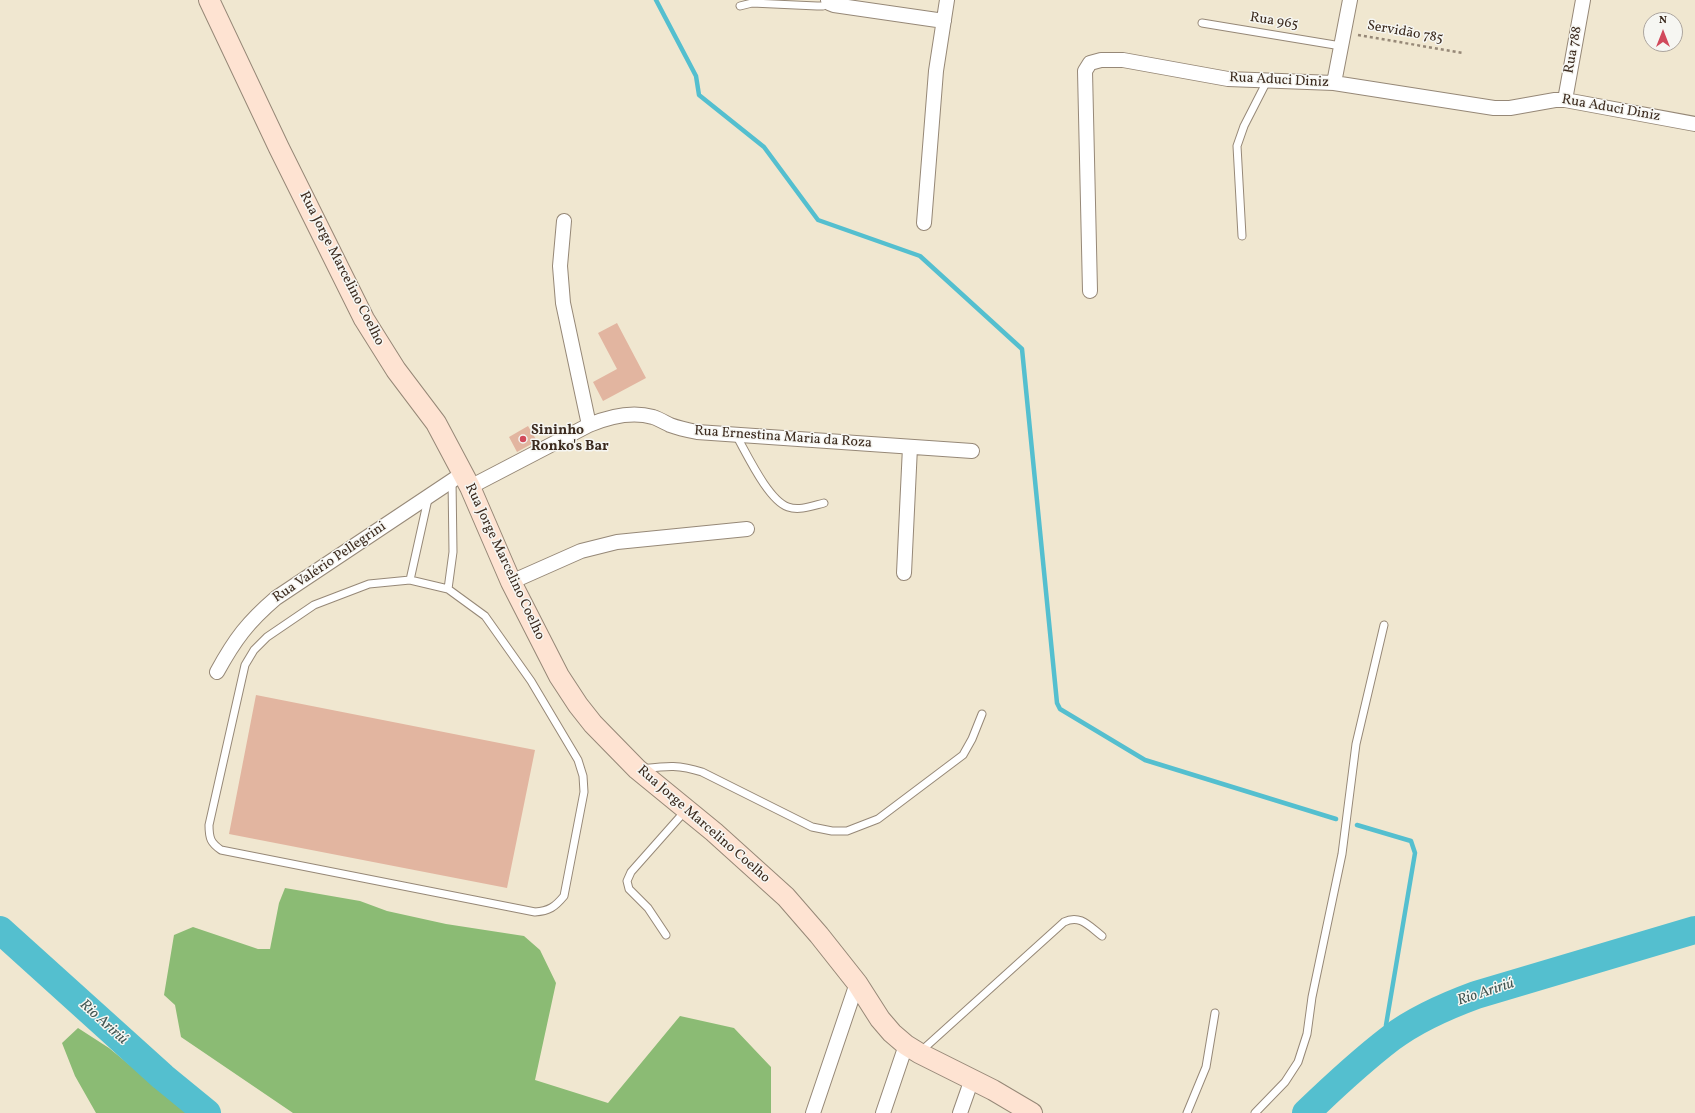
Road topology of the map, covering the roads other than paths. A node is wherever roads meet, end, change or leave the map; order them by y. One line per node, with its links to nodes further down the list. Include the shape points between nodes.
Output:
1 (209, 0): 22 (street, Rua Jorge Marcelino Coelho, via 364,319 396,370 436,424)
2 (947, 0): 7 (street)
3 (1350, 0): 9 (street)
4 (1583, 0): 12 (street, Rua 788)
5 (828, 2): 6 (lane, via 823,6 752,3); 7 (street)
6 (740, 6)
7 (944, 21): 15 (street, via 936,71)
8 (1202, 23): 9 (lane, Rua 965)
9 (1342, 39): 11 (street)
10 (1267, 81): 11 (street, Rua Aduci Diniz); 16 (lane, via 1244,126 1237,146); 17 (street, Rua Aduci Diniz, via 1228,79 1123,60 1090,63 1085,71)
11 (1334, 83): 12 (street, Rua Aduci Diniz, via 1494,108)
12 (1565, 100): 13 (street, Rua Aduci Diniz)
13 (1695, 124)
14 (564, 221): 18 (street, via 560,266 563,303)
15 (924, 223)
16 (1242, 236)
17 (1090, 291)
18 (589, 425): 19 (street, Rua Ernestina Maria da Roza, via 618,416 645,415 683,429); 22 (street, Rua Ernestina Maria da Roza)
19 (736, 435): 20 (street, Rua Ernestina Maria da Roza); 24 (lane, via 769,492 778,501 798,508)
20 (910, 447): 21 (street, Rua Ernestina Maria da Roza); 26 (street)
21 (972, 451)
22 (461, 480): 23 (street, Rua Valério Pellegrini); 28 (street, Rua Jorge Marcelino Coelho); 29 (lane)
23 (428, 496): 27 (lane); 31 (street, Rua Valério Pellegrini, via 276,598 243,629)
24 (824, 503)
25 (747, 529): 28 (street, via 617,542 581,551)
26 (904, 573)
27 (410, 580): 29 (lane); 29 (lane, via 369,584 314,604 267,637 254,650 245,666 209,826 213,844 229,852 535,912 546,911 556,906 564,896 584,792 583,776 578,760 531,681 485,616)
28 (511, 582): 33 (street, Rua Jorge Marcelino Coelho, via 559,676 578,705)
29 (448, 589)
30 (1384, 625): 46 (lane, via 1356,744 1342,854 1312,997 1307,1034 1298,1062 1288,1077)
31 (217, 672)
32 (982, 714): 33 (lane, via 963,755 878,819 847,831 812,827 702,772 686,767 670,765)
33 (637, 769): 34 (street, Rua Jorge Marcelino Coelho)
34 (686, 810): 35 (lane, via 631,872 627,881 630,889 656,917); 37 (street, Rua Jorge Marcelino Coelho, via 786,897)
35 (666, 935)
36 (1102, 936): 39 (lane, via 1076,918 1064,922)
37 (857, 983): 39 (street, Rua Jorge Marcelino Coelho, via 880,1019); 41 (street)
38 (1215, 1013): 45 (lane, via 1206,1068)
39 (913, 1049): 40 (street, Rua Jorge Marcelino Coelho); 42 (street)
40 (972, 1079): 43 (street); 44 (street, Rua Jorge Marcelino Coelho)
41 (813, 1113)
42 (883, 1113)
43 (960, 1113)
44 (1031, 1113)
45 (1187, 1113)
46 (1255, 1113)

